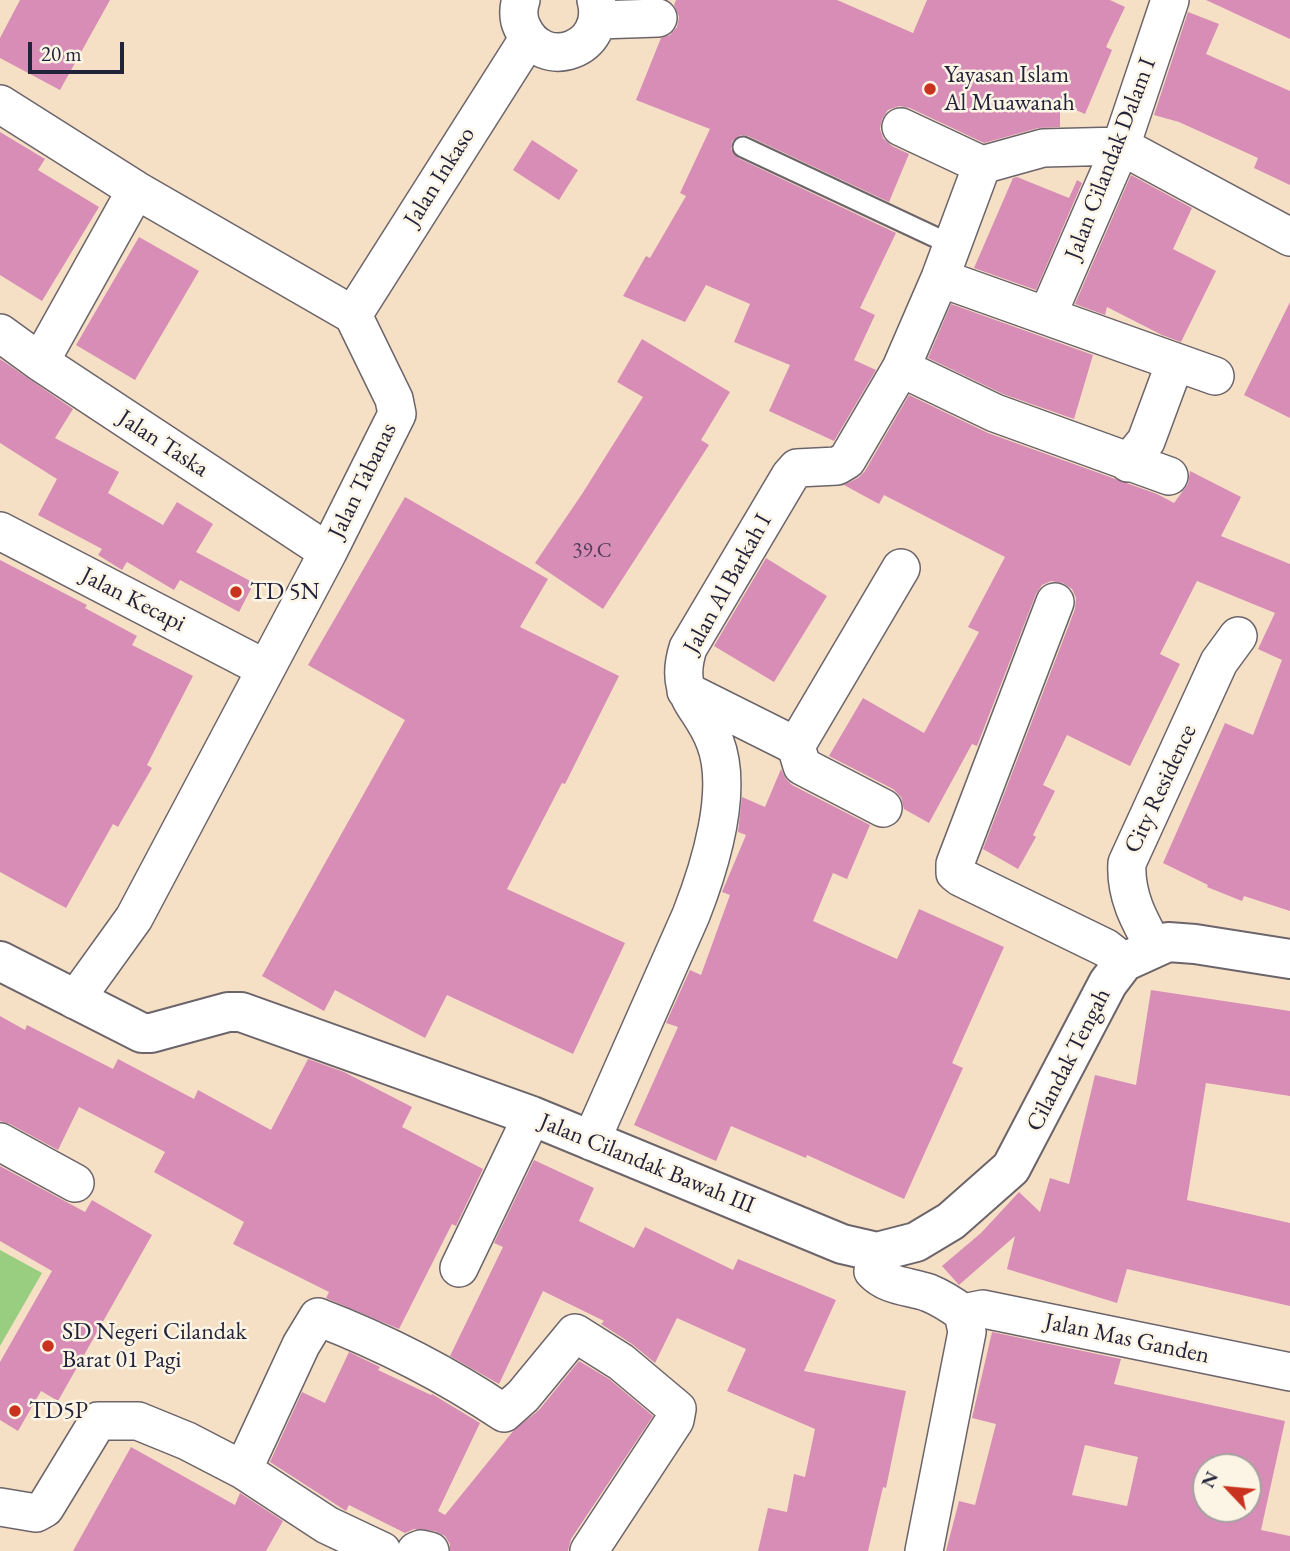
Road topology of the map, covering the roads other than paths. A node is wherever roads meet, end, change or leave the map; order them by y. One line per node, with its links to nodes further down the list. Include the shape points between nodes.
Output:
1 (1171, 0): 7 (street, Jalan Cilandak Dalam I)
2 (597, 10): 3 (street, via 591,36 577,48 560,53 542,50); 4 (street)
3 (519, 11): 13 (street, Jalan Inkaso)
4 (658, 18)
5 (0, 104): 10 (street)
6 (901, 127): 9 (street)
7 (1121, 146): 9 (street, via 1043,148); 11 (street); 14 (street, Jalan Cilandak Dalam I)
8 (743, 148): 12 (lane)
9 (982, 164): 12 (street, Jalan Al Barkah I)
10 (136, 190): 13 (street); 16 (street)
11 (1290, 237)
12 (946, 261): 14 (street); 17 (street, Jalan Al Barkah I)
13 (353, 315): 23 (street, Jalan Tabanas, via 397,414)
14 (1047, 316): 18 (street)
15 (0, 333): 16 (street, Jalan Taska)
16 (40, 362): 23 (street, Jalan Taska)
17 (901, 369): 20 (street, via 995,413); 28 (street, Jalan Al Barkah I, via 844,464 805,466 790,476 688,648)
18 (1215, 376)
19 (1169, 379): 20 (street, via 1146,441)
20 (1128, 463): 21 (street)
21 (1169, 476)
22 (0, 531): 27 (street, Jalan Kecapi)
23 (328, 552): 27 (street, Jalan Tabanas)
24 (901, 568): 29 (street)
25 (1055, 602): 31 (street, via 955,864 956,873 1105,948)
26 (1238, 636): 31 (street, City Residence, via 1219,662 1127,863 1129,893 1139,920)
27 (266, 669): 34 (street, Jalan Tabanas, via 134,918)
28 (686, 691): 29 (street); 36 (street, Jalan Al Barkah I, via 716,742 720,818 691,915)
29 (796, 746): 30 (street, via 802,766)
30 (883, 808)
31 (1139, 954): 32 (street, via 1168,942); 39 (street, Cilandak Tengah, via 1108,983 1011,1168 951,1221 916,1242)
32 (1290, 959)
33 (0, 961): 34 (street, Jalan Cilandak Bawah III)
34 (75, 1000): 35 (street, Jalan Cilandak Bawah III, via 142,1033 241,1012)
35 (532, 1116): 36 (street, Jalan Cilandak Bawah III); 40 (street)
36 (591, 1141): 39 (street, Jalan Cilandak Bawah III, via 842,1244)
37 (0, 1142): 38 (street)
38 (75, 1183)
39 (877, 1252): 41 (street, via 873,1271 882,1281 929,1293)
40 (459, 1268)
41 (963, 1313): 42 (street, Jalan Mas Ganden, via 983,1309); 49 (street, via 967,1332)
42 (1290, 1372)
43 (243, 1470): 44 (street, via 138,1421 98,1421 45,1508 36,1513); 45 (street, via 327,1525); 48 (street, via 318,1317 413,1359 504,1413 575,1333 621,1362 677,1409 675,1420)
44 (2, 1508)
45 (382, 1551)
46 (416, 1551): 47 (street)
47 (430, 1551)
48 (589, 1551)
49 (924, 1551)

